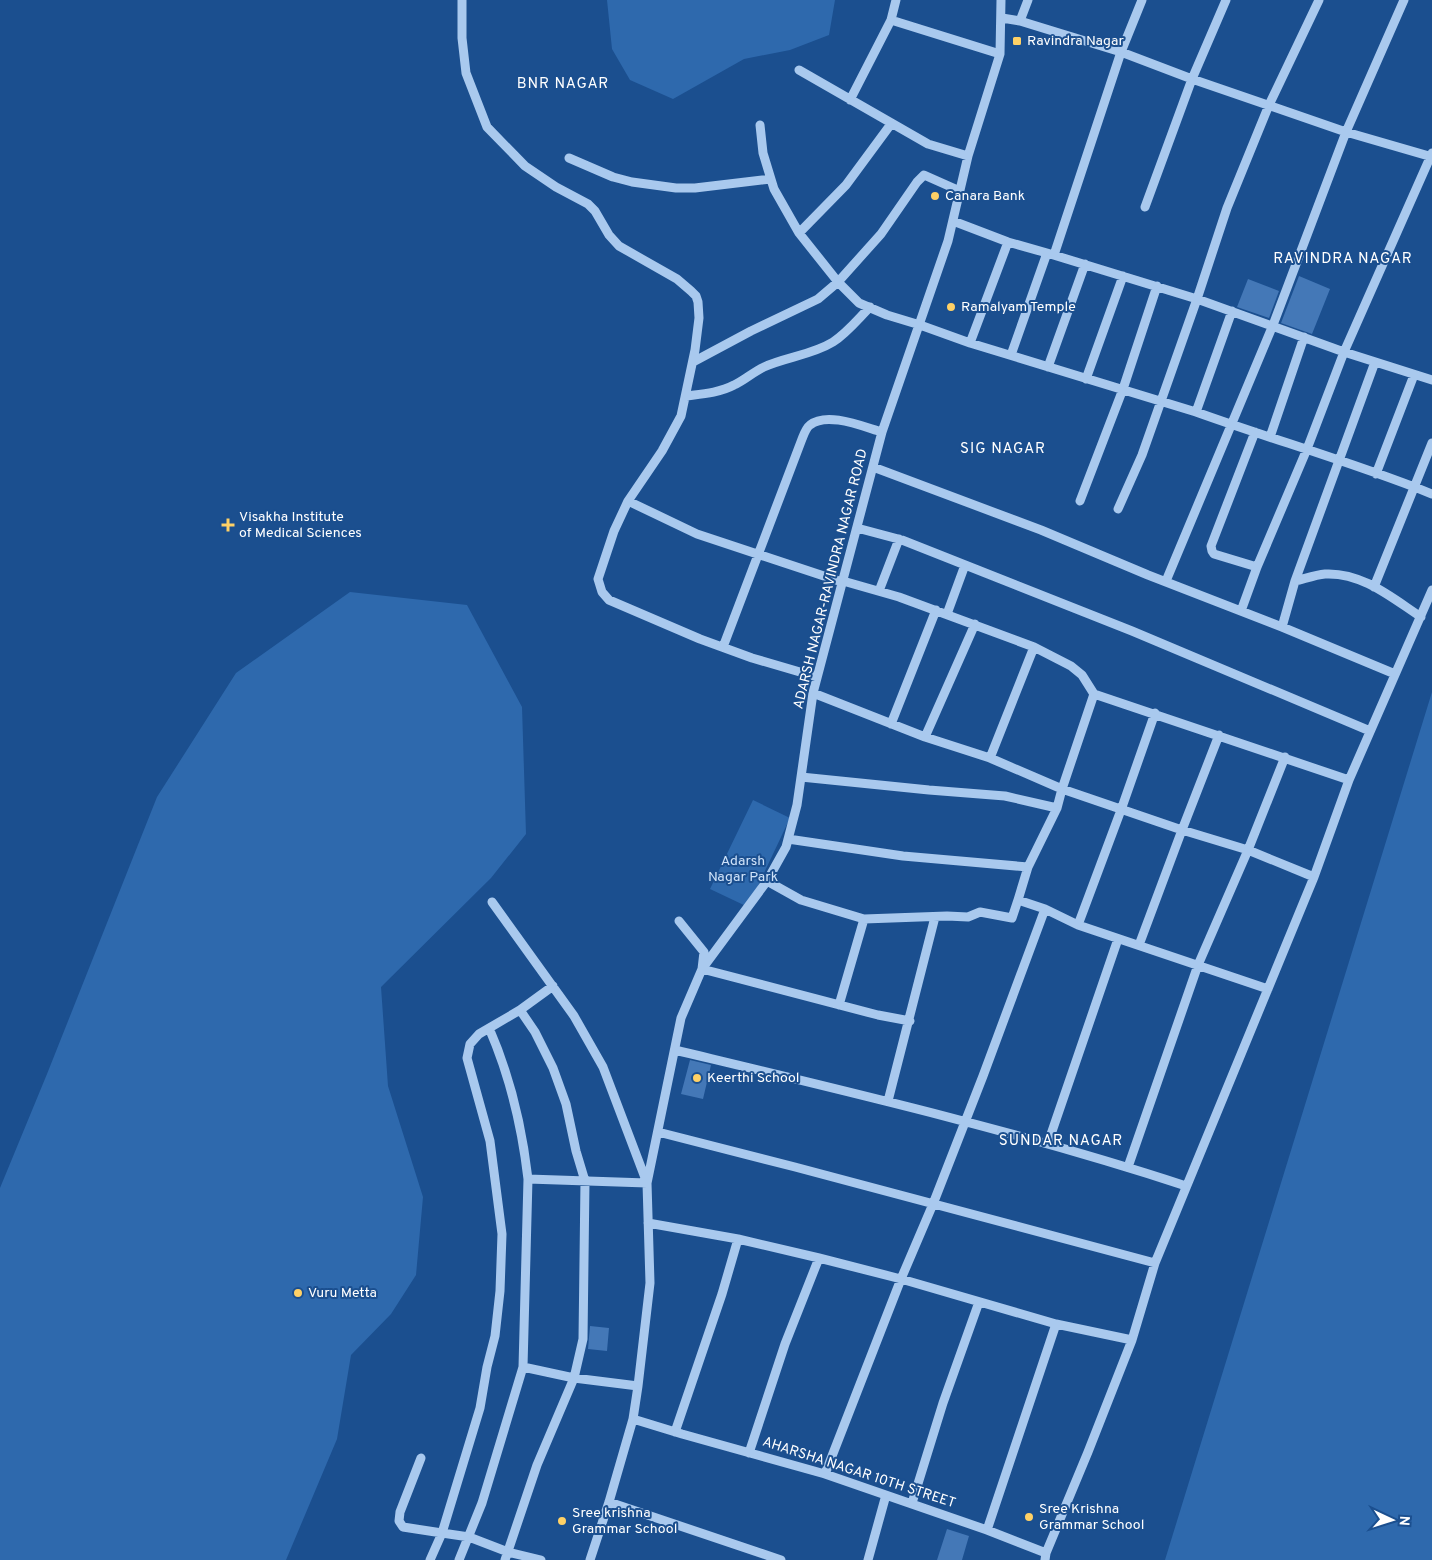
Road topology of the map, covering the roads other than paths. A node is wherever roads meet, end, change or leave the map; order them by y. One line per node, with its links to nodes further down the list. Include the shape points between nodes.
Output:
1 (462, 0): 44 (street, via 466,73 487,127 525,166 556,188 588,204 619,246 677,279 696,296 699,318)
2 (896, 0): 10 (street)
3 (1001, 0): 9 (street, ADARSH NAGAR-RAVINDRA NAGAR ROAD)
4 (1028, 0): 11 (street)
5 (1142, 0): 12 (street)
6 (1226, 0): 15 (street)
7 (1319, 0): 17 (street)
8 (1404, 0): 20 (street)
9 (1002, 18): 11 (street); 13 (street, ADARSH NAGAR-RAVINDRA NAGAR ROAD)
10 (891, 20): 13 (street); 16 (street)
11 (1020, 21): 12 (street)
12 (1121, 52): 15 (street); 30 (street)
13 (1000, 54): 21 (street, ADARSH NAGAR-RAVINDRA NAGAR ROAD)
14 (799, 70): 16 (street)
15 (1192, 79): 17 (street); 26 (street)
16 (850, 100): 18 (street)
17 (1269, 105): 20 (street); 35 (street, via 1227,208)
18 (891, 124): 21 (street, via 928,144); 28 (street, via 846,185)
19 (760, 125): 24 (street, via 763,153)
20 (1346, 132): 22 (street); 39 (street)
21 (968, 156): 25 (street, ADARSH NAGAR-RAVINDRA NAGAR ROAD)
22 (1431, 156): 42 (street)
23 (569, 158): 24 (street, via 622,180 676,188)
24 (771, 179): 28 (street)
25 (960, 191): 27 (street, ADARSH NAGAR-RAVINDRA NAGAR ROAD); 33 (street, via 924,175 881,234)
26 (1145, 207)
27 (953, 221): 29 (street); 38 (street, ADARSH NAGAR-RAVINDRA NAGAR ROAD)
28 (799, 232): 33 (street)
29 (1008, 242): 30 (street); 41 (street)
30 (1050, 254): 31 (street); 43 (street)
31 (1085, 264): 32 (street); 46 (street)
32 (1123, 276): 34 (street); 48 (street)
33 (838, 282): 36 (street, via 859,303); 44 (street, via 818,299)
34 (1157, 286): 35 (street); 50 (street)
35 (1197, 299): 37 (street); 52 (street)
36 (870, 307): 38 (street); 51 (street, via 834,342 820,349 770,364 723,390)
37 (1232, 311): 39 (street); 53 (street)
38 (920, 325): 41 (street); 55 (street, ADARSH NAGAR-RAVINDRA NAGAR ROAD)
39 (1273, 325): 40 (street); 54 (street)
40 (1304, 337): 42 (street); 57 (street)
41 (970, 344): 43 (street)
42 (1344, 352): 45 (street); 59 (street)
43 (1011, 355): 46 (street)
44 (693, 362): 51 (street)
45 (1375, 362): 47 (street); 60 (street)
46 (1048, 367): 48 (street)
47 (1414, 374): 49 (street); 62 (street)
48 (1086, 379): 50 (street)
49 (1432, 380)
50 (1123, 389): 52 (street); 66 (street)
51 (686, 396): 65 (street, via 681,416 662,451)
52 (1161, 400): 53 (street); 67 (street, via 1142,455)
53 (1196, 412): 54 (street)
54 (1231, 425): 56 (street); 74 (street)
55 (882, 432): 61 (street, ADARSH NAGAR-RAVINDRA NAGAR ROAD); 70 (street, via 844,421 818,420 808,426)
56 (1255, 432): 57 (street); 72 (street, via 1212,551)
57 (1270, 437): 59 (street)
58 (1432, 443): 63 (street)
59 (1307, 449): 60 (street); 72 (street)
60 (1338, 460): 62 (street); 75 (street)
61 (873, 467): 68 (street, ADARSH NAGAR-RAVINDRA NAGAR ROAD); 74 (street)
62 (1376, 474): 63 (street)
63 (1414, 487): 64 (street); 76 (street)
64 (1432, 494)
65 (628, 501): 70 (street, via 698,534); 85 (street, via 598,579 602,592 609,600)
66 (1080, 501)
67 (1118, 509)
68 (857, 528): 69 (street); 73 (street, ADARSH NAGAR-RAVINDRA NAGAR ROAD)
69 (899, 539): 71 (street); 78 (street)
70 (758, 555): 73 (street); 85 (street)
71 (964, 565): 81 (street); 93 (street)
72 (1256, 567): 80 (street)
73 (843, 581): 78 (street); 88 (street, ADARSH NAGAR-RAVINDRA NAGAR ROAD)
74 (1166, 581): 80 (street)
75 (1295, 581): 76 (street, via 1324,574 1353,577); 84 (street)
76 (1374, 586): 82 (street)
77 (1432, 590): 82 (street)
78 (879, 591): 79 (street)
79 (936, 610): 81 (street); 92 (street)
80 (1241, 611): 84 (street)
81 (947, 614): 83 (street)
82 (1421, 616): 87 (street)
83 (975, 624): 86 (street); 95 (street)
84 (1282, 627): 87 (street)
85 (723, 647): 88 (street)
86 (1034, 647): 90 (street, via 1071,666 1082,675); 96 (street)
87 (1395, 674): 93 (street)
88 (817, 677): 89 (street, ADARSH NAGAR-RAVINDRA NAGAR ROAD)
89 (813, 693): 92 (street); 98 (street, ADARSH NAGAR-RAVINDRA NAGAR ROAD)
90 (1094, 694): 91 (street); 100 (street)
91 (1154, 713): 94 (street); 102 (street)
92 (892, 724): 95 (street)
93 (1370, 731): 99 (street)
94 (1219, 735): 97 (street); 103 (street)
95 (925, 737): 96 (street)
96 (990, 758): 100 (street)
97 (1284, 758): 99 (street); 105 (street)
98 (801, 777): 101 (street, via 1005,796); 104 (street, ADARSH NAGAR-RAVINDRA NAGAR ROAD)
99 (1349, 780): 107 (street)
100 (1062, 789): 101 (street); 102 (street)
101 (1057, 808): 106 (street)
102 (1121, 810): 103 (street); 115 (street)
103 (1182, 830): 105 (street); 117 (street)
104 (788, 839): 106 (street, via 903,856); 108 (street, ADARSH NAGAR-RAVINDRA NAGAR ROAD)
105 (1248, 850): 107 (street); 118 (street)
106 (1028, 867): 109 (street)
107 (1314, 877): 121 (street)
108 (767, 881): 113 (street, via 801,900); 119 (street, ADARSH NAGAR-RAVINDRA NAGAR ROAD)
109 (1018, 900): 111 (street); 112 (street, via 1012,918 980,912 968,918)
110 (492, 902): 120 (street)
111 (1046, 909): 115 (street); 128 (street)
112 (935, 917): 113 (street); 124 (street)
113 (864, 919): 122 (street)
114 (679, 921): 119 (street, via 704,952)
115 (1078, 925): 116 (street)
116 (1118, 938): 117 (street); 130 (street)
117 (1140, 946): 118 (street)
118 (1198, 965): 121 (street); 131 (street)
119 (702, 968): 122 (street); 126 (street, ADARSH NAGAR-RAVINDRA NAGAR ROAD, via 681,1018)
120 (553, 986): 123 (street); 134 (street, via 603,1067)
121 (1268, 989): 135 (street)
122 (839, 1005): 124 (street)
123 (520, 1010): 125 (street); 133 (street, via 536,1032 553,1068 566,1104)
124 (910, 1021): 127 (street)
125 (489, 1028): 132 (street, via 514,1098); 157 (street, via 470,1044 468,1058 492,1150 502,1234 500,1291 495,1336 480,1408)
126 (674, 1050): 127 (street); 129 (street, ADARSH NAGAR-RAVINDRA NAGAR ROAD)
127 (888, 1101): 128 (street)
128 (965, 1122): 130 (street); 136 (street)
129 (658, 1132): 134 (street, ADARSH NAGAR-RAVINDRA NAGAR ROAD); 136 (street)
130 (1048, 1143): 131 (street)
131 (1128, 1167): 135 (street)
132 (528, 1179): 133 (street); 145 (street)
133 (585, 1181): 134 (street); 146 (street, via 583,1339)
134 (647, 1183): 137 (street, ADARSH NAGAR-RAVINDRA NAGAR ROAD)
135 (1186, 1186): 140 (street)
136 (933, 1204): 140 (street); 141 (street)
137 (648, 1222): 138 (street); 147 (street, ADARSH NAGAR-RAVINDRA NAGAR ROAD, via 650,1283)
138 (738, 1239): 139 (street); 149 (street)
139 (820, 1258): 141 (street); 150 (street, via 785,1344)
140 (1155, 1263): 144 (street)
141 (901, 1279): 142 (street); 152 (street)
142 (979, 1302): 143 (street); 155 (street)
143 (1056, 1324): 144 (street); 156 (street)
144 (1132, 1340): 160 (street)
145 (523, 1367): 146 (street); 158 (street)
146 (574, 1378): 147 (street); 159 (street, via 537,1465)
147 (638, 1386): 148 (street, ADARSH NAGAR-RAVINDRA NAGAR ROAD)
148 (633, 1419): 149 (street, AHARSHA NAGAR 10TH STREET); 154 (street, ADARSH NAGAR-RAVINDRA NAGAR ROAD)
149 (676, 1432): 150 (street, AHARSHA NAGAR 10TH STREET)
150 (749, 1453): 152 (street, AHARSHA NAGAR 10TH STREET)
151 (421, 1458): 157 (street, via 399,1520 403,1526)
152 (825, 1474): 153 (street, AHARSHA NAGAR 10TH STREET)
153 (886, 1495): 155 (street, AHARSHA NAGAR 10TH STREET); 166 (street)
154 (609, 1502): 164 (street, ADARSH NAGAR-RAVINDRA NAGAR ROAD); 165 (street)
155 (912, 1503): 156 (street, AHARSHA NAGAR 10TH STREET)
156 (987, 1530): 160 (street, AHARSHA NAGAR 10TH STREET)
157 (442, 1533): 158 (street); 161 (street)
158 (469, 1537): 159 (street); 162 (street)
159 (507, 1556): 163 (street)
160 (1045, 1556)
161 (430, 1560)
162 (459, 1560)
163 (541, 1560)
164 (590, 1560)
165 (781, 1560)
166 (868, 1560)

